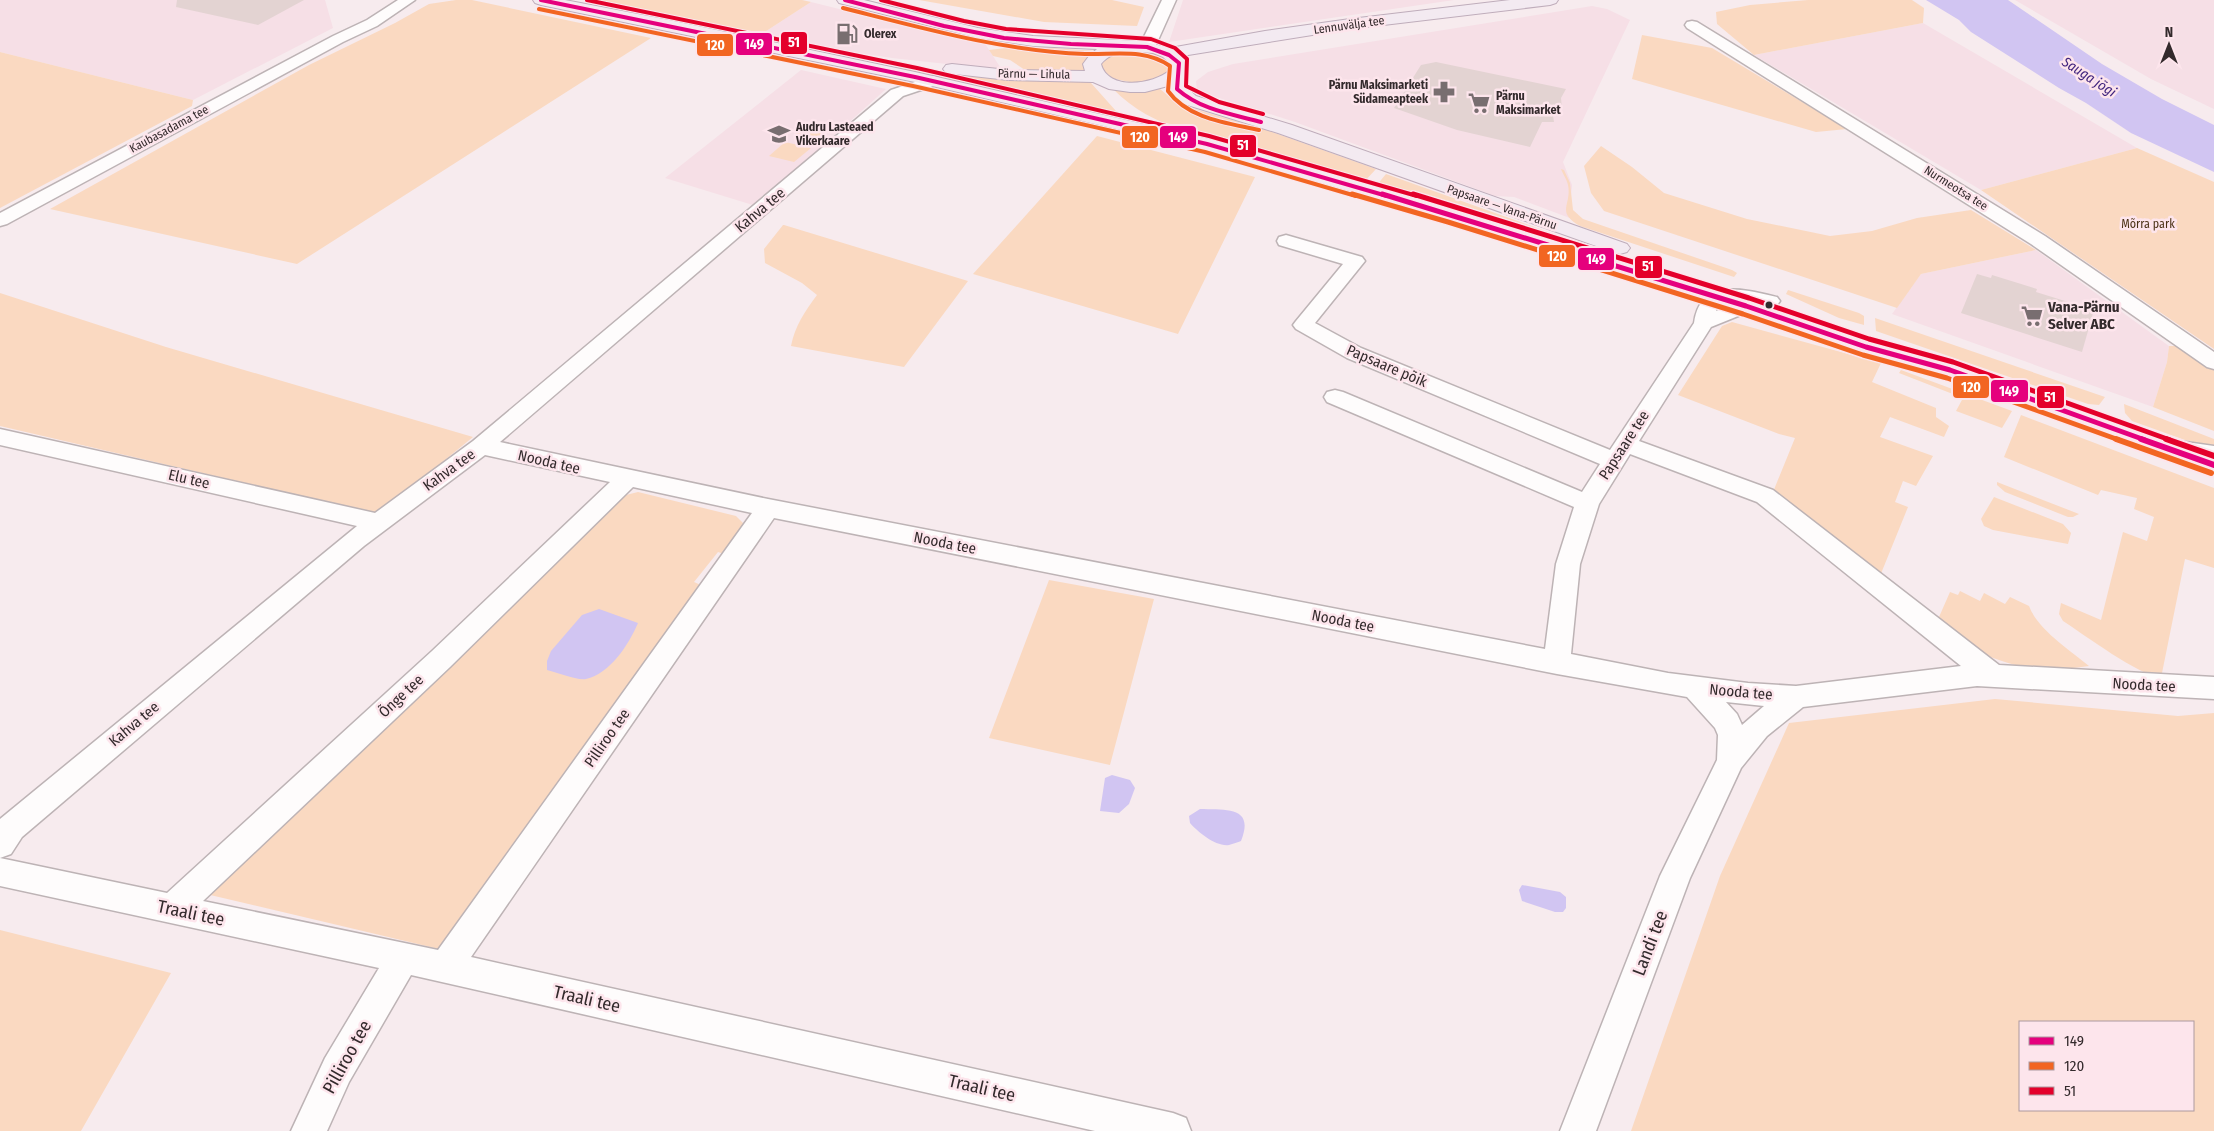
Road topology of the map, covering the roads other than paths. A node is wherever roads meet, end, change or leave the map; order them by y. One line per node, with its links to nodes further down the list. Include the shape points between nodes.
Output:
1 (391, 0): 9 (street, Kaubasadama tee)
2 (408, 0): 9 (street, Kaubasadama tee, via 372,23)
3 (541, 0): 12 (main road)
4 (846, 0): 10 (main road, via 978,33 1034,41)
5 (1169, 0): 11 (street)
6 (1550, 0): 7 (main road, Lennuvälja tee)
7 (1531, 3): 13 (main road, Lennuvälja tee, via 1331,27); 15 (main road, Lennuvälja tee, via 1449,20 1280,44)
8 (1692, 25): 26 (street, Nurmeotsa tee, via 2038,240)
9 (338, 39): 20 (street, Kaubasadama tee)
10 (1128, 46): 11 (main road); 16 (main road, via 1097,56 1091,68)
11 (1147, 47): 13 (main road)
12 (792, 50): 14 (main road); 16 (main road, Pärnu — Lihula, via 993,74)
13 (1169, 53): 15 (main road, via 1179,63)
14 (890, 72): 17 (main road); 18 (street, via 895,79)
15 (1178, 73): 16 (main road, Pärnu — Lihula, via 1163,83 1142,87 1117,85); 23 (main road, Papsaare — Vana-Pärnu, via 1177,89 1195,102 1285,129)
16 (1099, 78): 19 (main road, via 1131,113)
17 (933, 81): 18 (street, Kahva tee); 19 (main road)
18 (897, 93): 30 (street, Kahva tee)
19 (1207, 144): 22 (main road)
20 (0, 220)
21 (1286, 241): 32 (street, Papsaare põik, via 1355,261 1304,325 1354,352)
22 (1717, 297): 23 (street, via 1736,294); 24 (main road); 25 (street, Papsaare tee, via 1704,311)
23 (1770, 301): 27 (main road, Papsaare — Vana-Pärnu, via 1843,326)
24 (1746, 306): 25 (street); 27 (main road)
25 (1704, 324): 32 (street, Papsaare tee)
26 (2214, 362)
27 (1950, 370): 31 (main road)
28 (1335, 397): 36 (street)
29 (0, 437): 38 (street, Elu tee)
30 (480, 446): 35 (street, Nooda tee); 38 (street, Kahva tee)
31 (2161, 446): 33 (street); 34 (main road)
32 (1620, 452): 36 (street, Papsaare tee); 40 (street, via 1765,496)
33 (2214, 454)
34 (2214, 465)
35 (627, 479): 37 (street, Nooda tee); 47 (street, Õnge tee, via 441,659)
36 (1587, 503): 39 (street, Papsaare tee, via 1568,564)
37 (768, 508): 39 (street, Nooda tee); 49 (street, Pilliroo tee)
38 (378, 522): 45 (street, Kahva tee, via 11,828)
39 (1557, 663): 41 (street, Nooda tee)
40 (1994, 677): 42 (street, Nooda tee); 43 (street, Nooda tee, via 1977,675)
41 (1694, 688): 43 (street, Nooda tee); 44 (street, Landi tee, via 1727,722 1732,734)
42 (2214, 688)
43 (1796, 697): 44 (street, Landi tee, via 1757,728)
44 (1731, 760): 52 (street, Landi tee, via 1675,876)
45 (0, 844)
46 (0, 872): 47 (street, Traali tee)
47 (172, 909): 48 (street, Traali tee)
48 (403, 958): 49 (street, Traali tee); 50 (street, Pilliroo tee, via 337,1070)
49 (445, 968): 51 (street, Traali tee)
50 (309, 1131)
51 (1173, 1131)
52 (1578, 1131)

